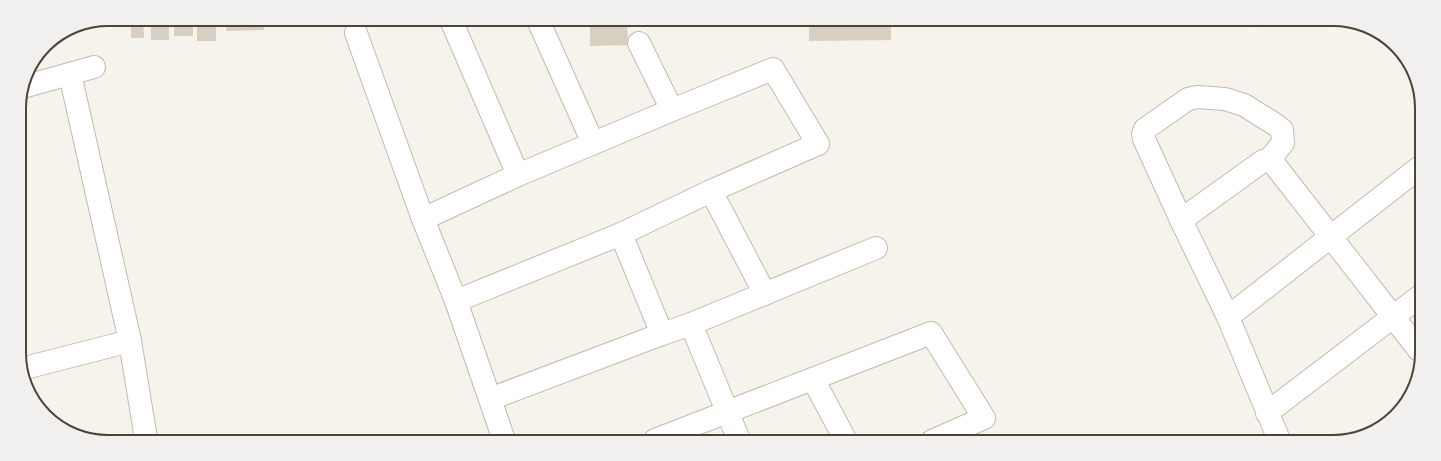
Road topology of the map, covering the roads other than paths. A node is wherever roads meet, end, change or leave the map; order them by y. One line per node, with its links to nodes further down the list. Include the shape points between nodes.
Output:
1 (454, 26): 12 (street)
2 (541, 26): 9 (street)
3 (356, 33): 14 (street)
4 (639, 43): 8 (street)
5 (94, 67): 6 (street)
6 (70, 74): 7 (street); 26 (street)
7 (29, 85)
8 (672, 110): 9 (street); 13 (street, via 772,69 818,144)
9 (593, 143): 12 (street)
10 (1268, 161): 15 (street, via 1262,161); 15 (street, via 1283,143 1282,130 1276,124 1244,106 1225,99 1188,99 1145,129 1143,134); 17 (street, via 1274,164)
11 (1415, 171): 17 (street)
12 (518, 175): 14 (street)
13 (711, 191): 16 (street); 19 (street)
14 (423, 219): 21 (street)
15 (1181, 220): 22 (street)
16 (621, 234): 21 (street); 25 (street)
17 (1331, 236): 22 (street); 23 (street)
18 (876, 248): 19 (street)
19 (765, 294): 24 (street)
20 (1415, 300): 23 (street)
21 (456, 301): 30 (street)
22 (1228, 317): 32 (street)
23 (1394, 317): 27 (street); 32 (street)
24 (691, 324): 25 (street); 31 (street)
25 (662, 334): 30 (street)
26 (130, 341): 28 (street); 33 (street)
27 (1415, 345)
28 (28, 367)
29 (813, 379): 31 (street); 37 (street); 38 (street, via 931,333 984,418)
30 (490, 399): 34 (street)
31 (727, 412): 35 (street); 36 (street)
32 (1267, 413): 39 (street)
33 (145, 435)
34 (502, 435)
35 (668, 435)
36 (738, 435)
37 (843, 435)
38 (946, 435)
39 (1277, 435)

